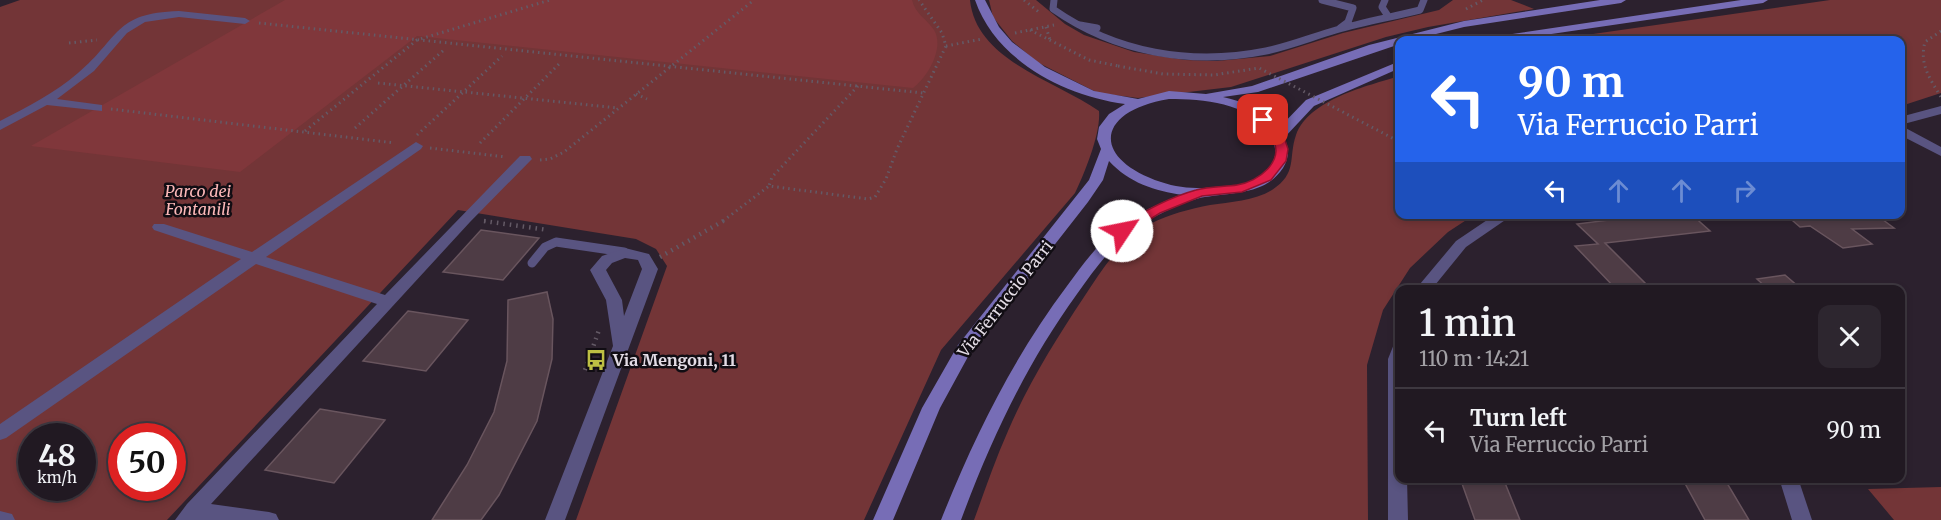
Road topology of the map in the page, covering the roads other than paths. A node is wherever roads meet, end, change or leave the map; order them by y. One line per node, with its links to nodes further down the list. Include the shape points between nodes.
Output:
1 (980, 0): 19 (main road, via 994,31 1015,51)
2 (1054, 0): 17 (lane, via 1053,9 1067,21)
3 (1322, 0): 10 (lane, via 1353,8)
4 (1385, 0): 9 (lane, via 1382,7)
5 (1424, 0): 9 (lane, via 1420,10)
6 (1621, 0): 14 (main road, via 1464,24)
7 (1763, 0): 15 (main road)
8 (1071, 16): 17 (lane, via 1081,25 1100,30 1102,36)
9 (1388, 16): 11 (lane)
10 (1350, 18): 11 (lane); 13 (lane)
11 (1374, 20): 13 (lane)
12 (245, 21): 21 (street, via 162,15 133,24 113,38 102,57 83,76)
13 (1337, 30): 17 (lane, via 1265,51 1226,56 1177,55)
14 (1417, 36)
15 (1519, 36)
16 (1395, 41): 20 (main road, via 1254,89)
17 (1115, 43)
18 (1395, 66): 29 (main road, via 1310,103)
19 (1089, 93): 22 (main road); 26 (main road)
20 (1199, 96): 22 (main road, via 1159,96); 29 (main road, via 1248,111 1263,120)
21 (45, 101): 23 (street); 27 (street)
22 (1137, 102): 26 (main road)
23 (98, 108)
24 (1941, 110): 25 (street)
25 (1905, 120)
26 (1109, 121): 31 (main road, Via Ferruccio Parri, via 1104,137)
27 (0, 126)
28 (1905, 132): 32 (street)
29 (1278, 137): 34 (main road, via 1280,161 1267,177 1242,188)
30 (416, 141): 38 (street)
31 (1107, 149): 34 (main road, via 1122,167 1140,178 1175,190); 51 (main road, Via Ferruccio Parri, via 1096,180 1083,199 964,349 931,408)
32 (1941, 152)
33 (525, 159): 41 (street)
34 (1200, 193): 52 (main road, via 1155,210 1122,231 1065,298 998,408)
35 (1499, 219): 40 (street, via 1461,244)
36 (159, 227): 38 (street)
37 (624, 252): 39 (lane, via 556,243 545,247); 42 (street, via 612,255 598,270 614,300); 42 (street, via 638,254 650,269)
38 (252, 258): 41 (street); 43 (street)
39 (532, 262)
40 (1426, 285)
41 (388, 302): 46 (street)
42 (620, 344): 50 (street)
43 (0, 434)
44 (1398, 483): 53 (street)
45 (1790, 483): 54 (street)
46 (190, 515): 49 (street)
47 (0, 519): 48 (street)
48 (5, 520)
49 (269, 520)
50 (555, 520)
51 (883, 520)
52 (951, 520)
53 (1398, 520)
54 (1802, 520)

